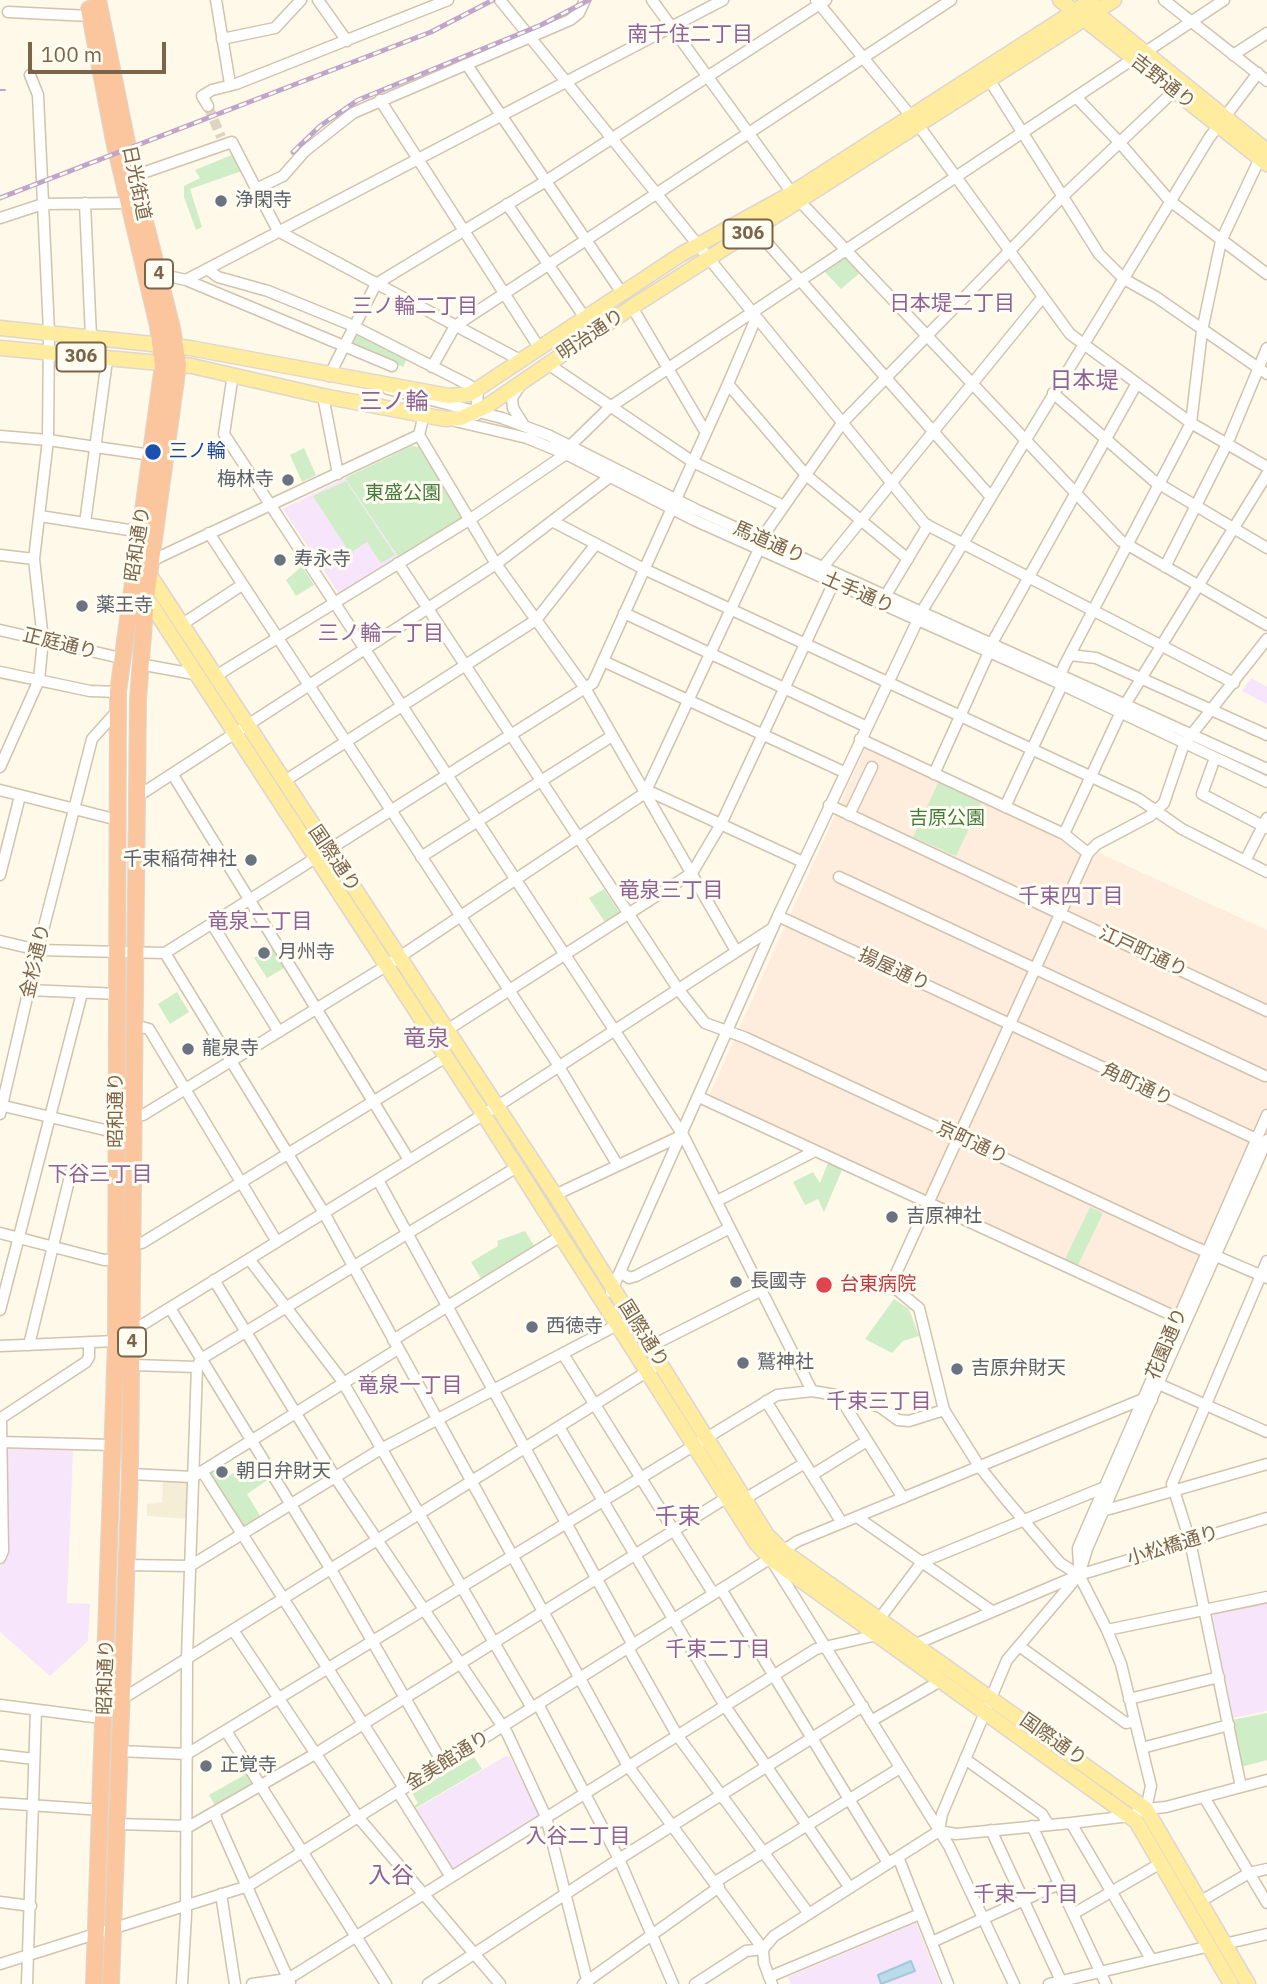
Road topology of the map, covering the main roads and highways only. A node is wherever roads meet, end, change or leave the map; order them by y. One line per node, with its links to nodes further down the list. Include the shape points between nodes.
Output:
1 (98, 0): 11 (highway, 日光街道 / 4, via 134,176)
2 (1060, 0): 5 (main road, 吉野通り)
3 (1114, 0): 5 (main road, 明治通り / 306)
4 (89, 8): 11 (highway, 日光街道 / 4)
5 (1086, 8): 6 (main road, 吉野通り); 8 (main road, 明治通り / 306); 8 (main road, 明治通り / 306, via 990,81)
6 (1139, 56): 7 (main road, 吉野通り); 7 (main road, 吉野通り, via 1174,91)
7 (1221, 121): 9 (main road, 吉野通り)
8 (916, 122): 10 (main road, 明治通り / 306)
9 (1265, 158)
10 (797, 197): 13 (main road, 明治通り / 306, via 698,245 478,391 449,397); 15 (main road, 明治通り / 306, via 529,378 461,418 445,419)
11 (134, 203): 13 (highway, 日光街道 / 4); 13 (highway, 日光街道 / 4, via 159,274)
12 (0, 327): 13 (main road, 明治通り / 306)
13 (168, 345): 15 (highway, 日光街道 / 4)
14 (0, 348): 15 (main road, 明治通り / 306)
15 (170, 365): 16 (highway, 昭和通り / 4); 16 (highway, 昭和通り / 4, via 141,524)
16 (144, 570): 17 (highway, 昭和通り / 4); 18 (main road, 国際通り, via 214,677); 20 (highway, 昭和通り / 4, via 121,658 118,692 117,820)
17 (146, 597): 18 (main road, 国際通り, via 194,674); 20 (highway, 昭和通り / 4)
18 (241, 731): 19 (main road, 国際通り); 19 (main road, 国際通り, via 282,782)
19 (323, 855): 21 (main road, 国際通り, via 447,1030); 21 (main road, 国際通り, via 386,966 446,1057)
20 (126, 950): 25 (highway, 昭和通り / 4, via 118,993 116,1341); 26 (highway, 昭和通り / 4, via 134,1026 133,1330)
21 (490, 1111): 22 (main road, 国際通り, via 555,1195 746,1498); 22 (main road, 国際通り, via 517,1167 726,1497 756,1543)
22 (777, 1555): 23 (main road, 国際通り, via 880,1618); 23 (main road, 国際通り, via 942,1680)
23 (988, 1703): 24 (main road, 国際通り, via 1130,1816); 24 (main road, 国際通り, via 1146,1809 1200,1901)
24 (1217, 1945): 27 (main road, 国際通り); 28 (main road, 国際通り)
25 (93, 1984)
26 (111, 1984)
27 (1231, 1984)
28 (1248, 1984)

